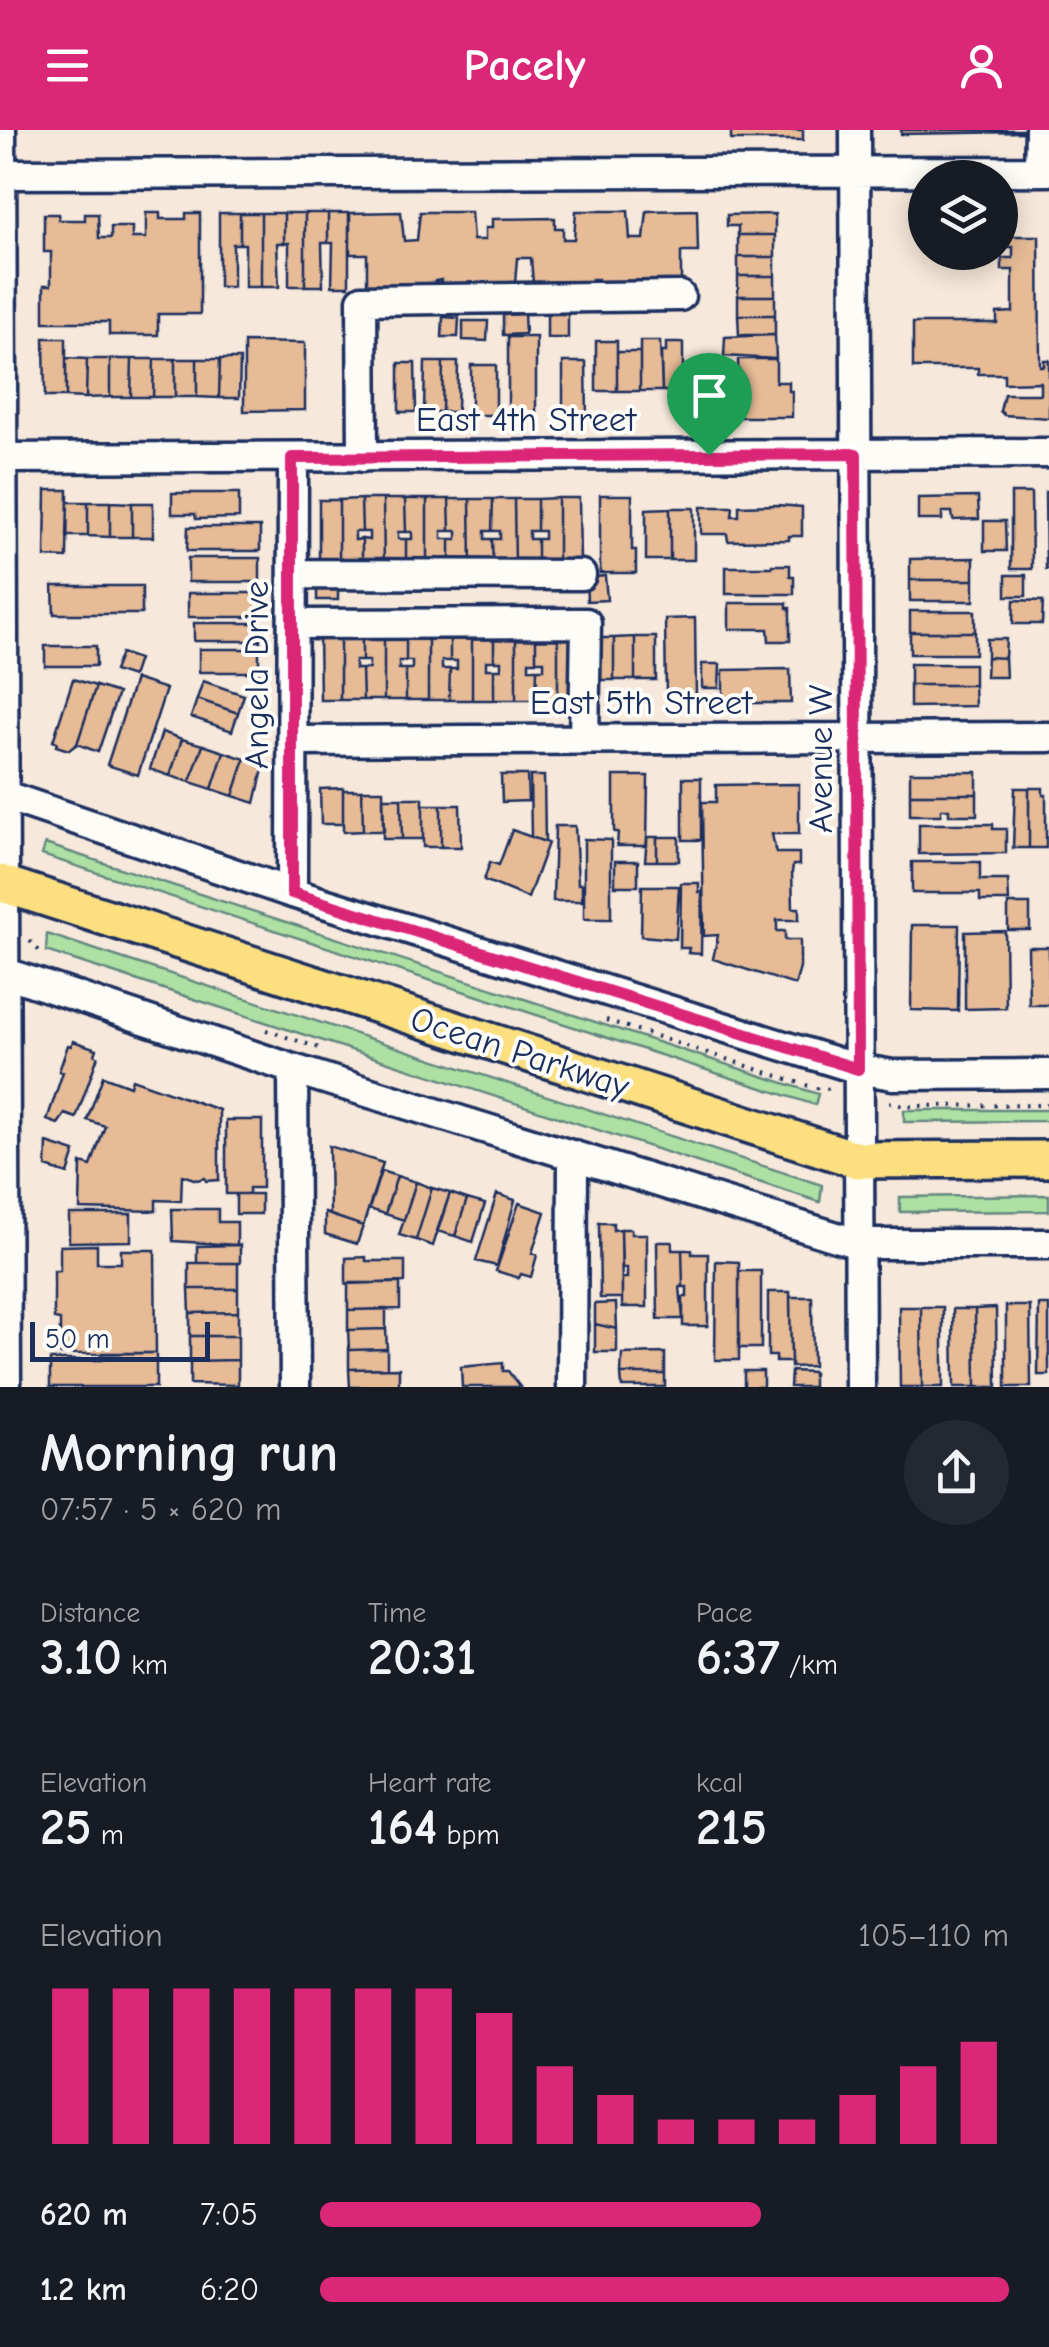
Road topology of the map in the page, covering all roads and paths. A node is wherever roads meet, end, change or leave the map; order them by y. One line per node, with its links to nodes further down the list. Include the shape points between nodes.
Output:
1 (2, 130): 6 (street)
2 (855, 130): 4 (street, Avenue W)
3 (1040, 130): 5 (street)
4 (855, 171): 5 (street); 6 (street); 8 (street, Avenue W)
5 (1044, 171)
6 (1, 174): 11 (street)
7 (680, 296): 10 (street, via 362,300)
8 (856, 454): 9 (street, East 4th Street); 10 (street, East 4th Street); 16 (street, Avenue W)
9 (1049, 454)
10 (363, 457): 12 (street, East 4th Street)
11 (3, 458): 12 (street, East 4th Street); 20 (street)
12 (292, 458): 13 (street, Angela Drive)
13 (293, 574): 14 (street); 15 (street, Angela Drive)
14 (581, 575)
15 (293, 624): 18 (street, via 586,623); 19 (street, Angela Drive)
16 (858, 738): 17 (street, East 5th Street); 18 (street, East 5th Street); 25 (street, Avenue W)
17 (1049, 738)
18 (584, 740): 19 (street, East 5th Street)
19 (294, 741): 22 (street, Angela Drive)
20 (2, 795): 21 (street); 22 (street)
21 (2, 884): 23 (street); 31 (main road, Ocean Parkway)
22 (292, 893): 25 (street)
23 (2, 972): 24 (street); 34 (street)
24 (294, 1069): 29 (street); 36 (street)
25 (858, 1069): 26 (street, via 892,1075); 31 (street, Avenue W)
26 (1049, 1074)
27 (883, 1101): 28 (path)
28 (1049, 1105)
29 (573, 1154): 32 (street); 37 (street)
30 (1049, 1159): 31 (main road, Ocean Parkway)
31 (858, 1160): 32 (street, Avenue W)
32 (859, 1244): 33 (street); 38 (street, Avenue W)
33 (1049, 1244)
34 (3, 1300): 35 (street)
35 (6, 1387)
36 (295, 1387)
37 (572, 1387)
38 (860, 1387)

